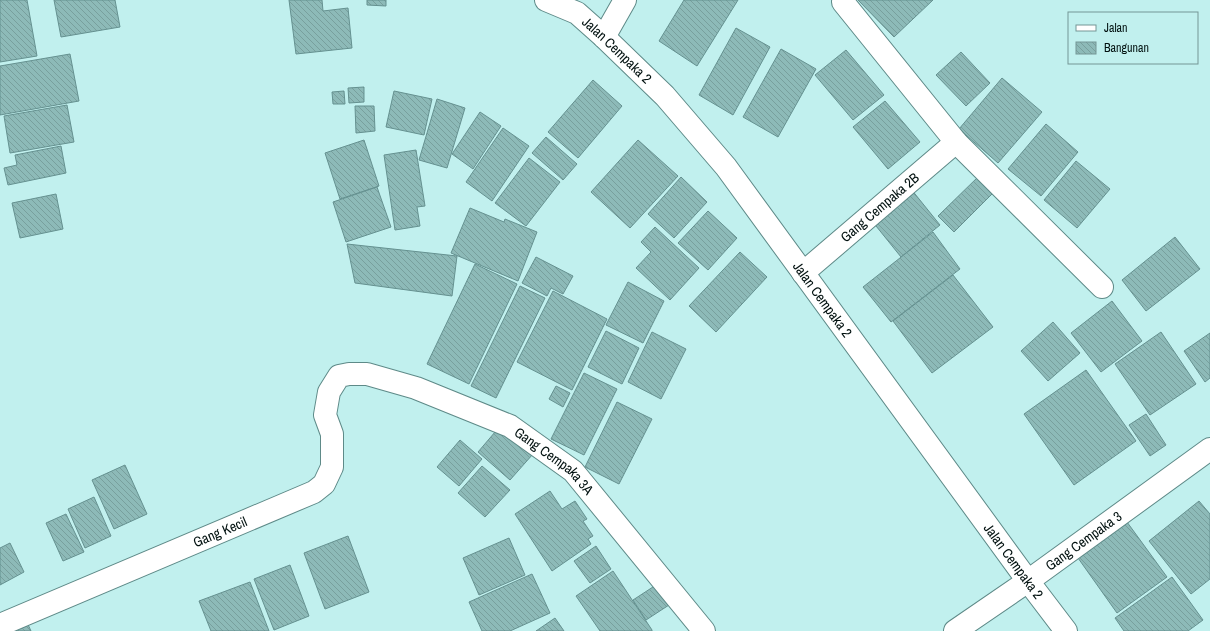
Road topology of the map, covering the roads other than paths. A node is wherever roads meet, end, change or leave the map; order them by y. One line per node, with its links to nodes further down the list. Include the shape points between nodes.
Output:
1 (546, 0): 4 (street, Jalan Cempaka 2, via 577,13)
2 (624, 0): 4 (street)
3 (843, 2): 5 (street)
4 (604, 37): 6 (street, Jalan Cempaka 2, via 665,96 726,167)
5 (956, 142): 6 (street, Gang Cempaka 2B); 7 (street)
6 (803, 273): 10 (street, Jalan Cempaka 2)
7 (1102, 287)
8 (349, 374): 11 (street, Gang Kecil, via 339,376 329,392 325,415 332,434 332,467 324,484 314,492); 13 (street, Gang Cempaka 3A, via 367,374 416,388 510,426 573,471)
9 (1210, 449): 10 (street, Gang Cempaka 3)
10 (1028, 582): 12 (street, Gang Cempaka 3); 15 (street, Jalan Cempaka 2)
11 (0, 625)
12 (976, 625): 14 (street, Gang Cempaka 3)
13 (704, 631)
14 (955, 631)
15 (1066, 631)

